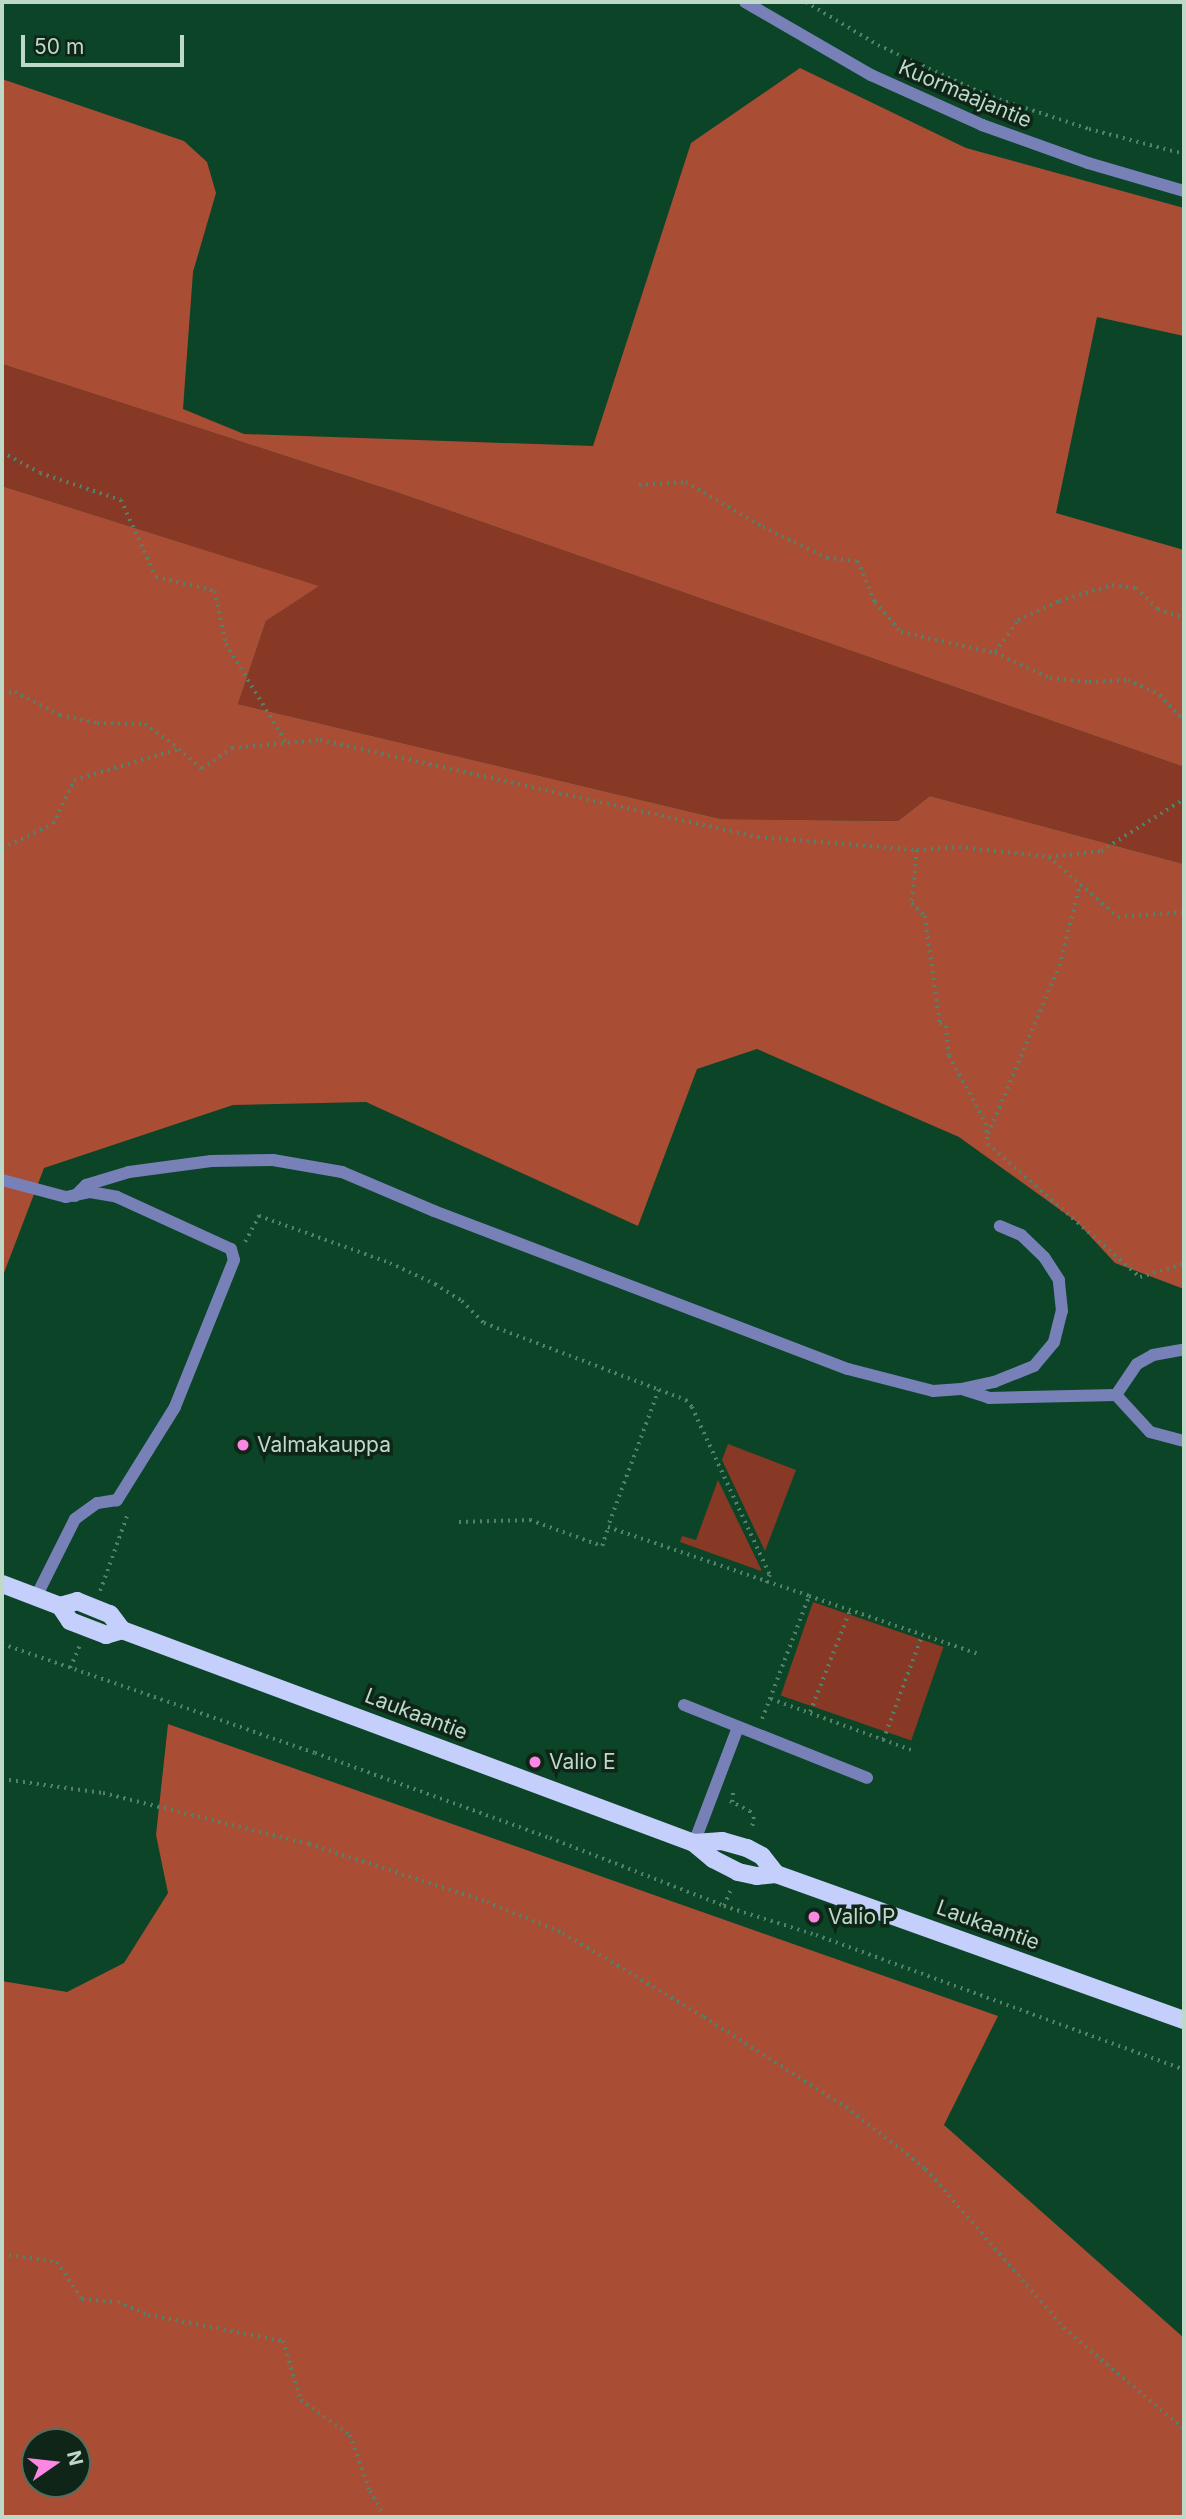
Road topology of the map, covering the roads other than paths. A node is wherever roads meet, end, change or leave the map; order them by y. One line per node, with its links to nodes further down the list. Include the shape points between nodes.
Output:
1 (745, 2): 2 (street, Kuormaajantie, via 871,75 960,116)
2 (1184, 191)
3 (2, 1180): 4 (street, via 44,1194)
4 (75, 1196): 7 (street, via 86,1185 129,1171 211,1161 273,1160 342,1172 848,1369 933,1391); 11 (street, via 90,1192 117,1197 231,1249 233,1263 175,1407 117,1500 97,1503 75,1519)
5 (1000, 1226): 7 (street, via 1021,1235 1044,1257 1059,1280 1062,1311 1054,1342 1034,1366)
6 (1182, 1350): 8 (street, via 1153,1355 1137,1364)
7 (961, 1389): 8 (street, via 989,1398)
8 (1116, 1395): 9 (street, via 1150,1432)
9 (1184, 1441)
10 (2, 1584): 11 (main road)
11 (36, 1597): 12 (main road)
12 (60, 1606): 13 (main road, Laukaantie, via 77,1601 110,1614); 13 (main road, Laukaantie, via 70,1621 87,1628 106,1635)
13 (122, 1630): 17 (main road, Laukaantie)
14 (684, 1705): 15 (street)
15 (738, 1727): 16 (street); 17 (street)
16 (867, 1778)
17 (694, 1843): 18 (main road, Laukaantie, via 738,1872); 18 (main road, Laukaantie, via 722,1841 747,1848 762,1856)
18 (776, 1874): 19 (main road, Laukaantie)
19 (1184, 2020)

